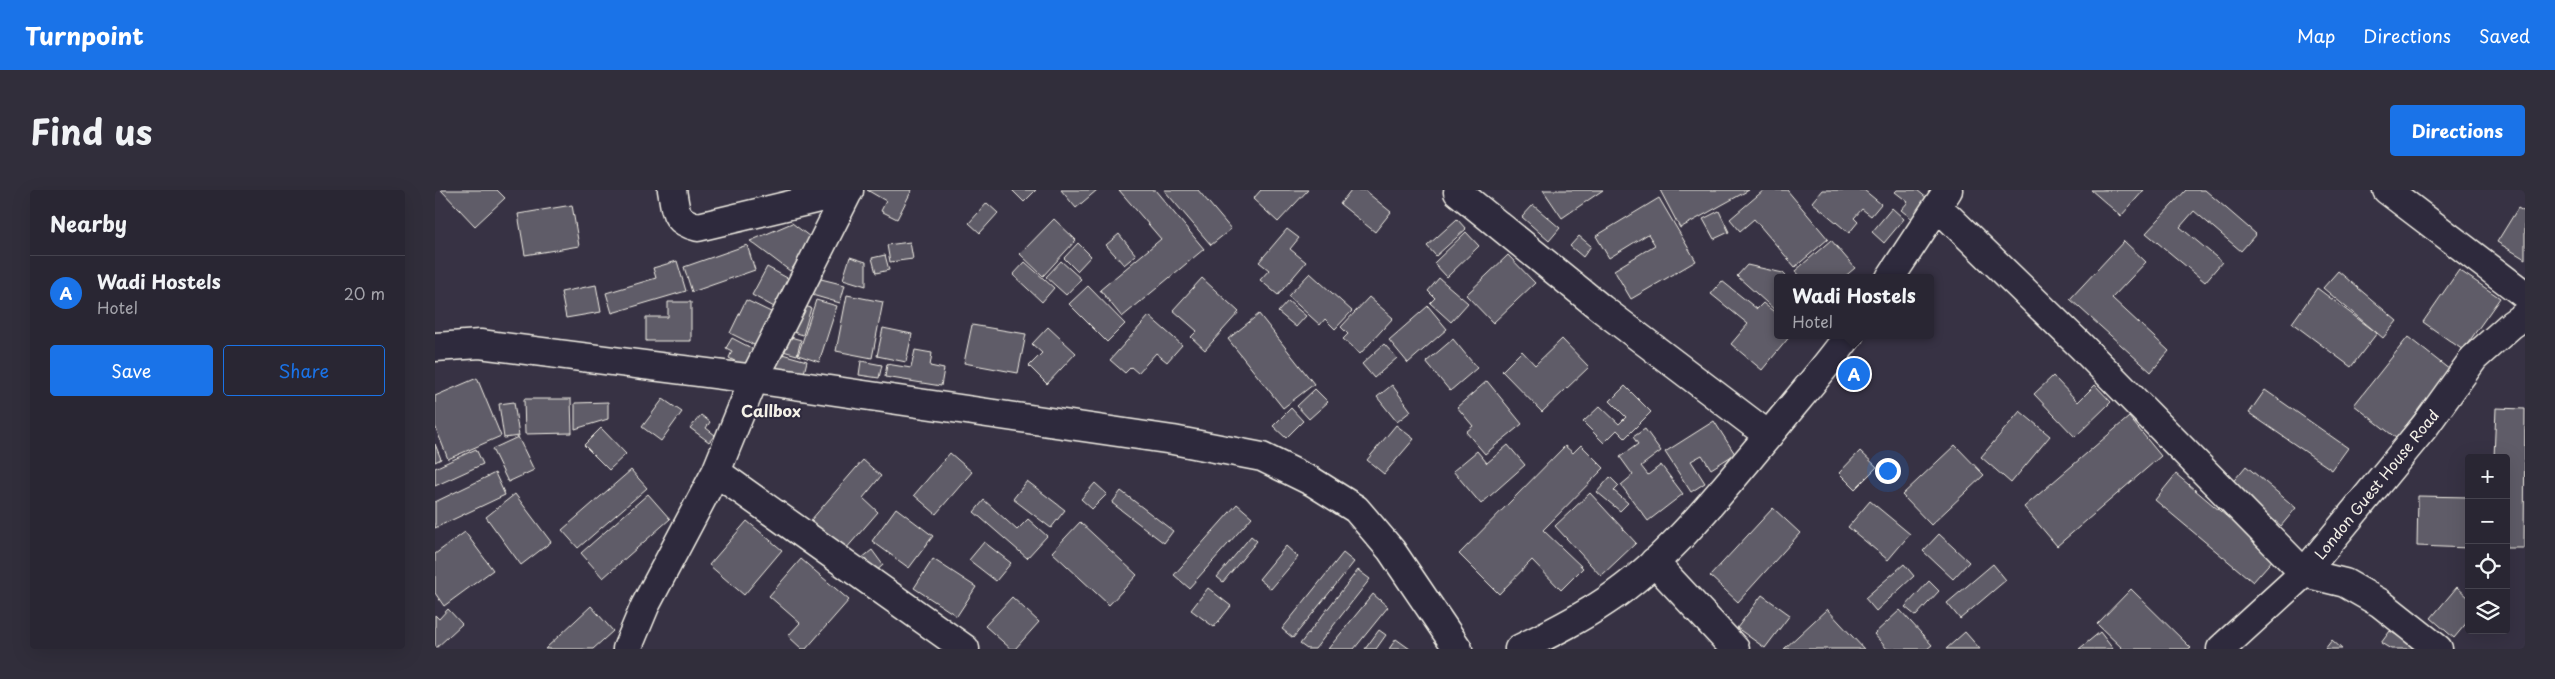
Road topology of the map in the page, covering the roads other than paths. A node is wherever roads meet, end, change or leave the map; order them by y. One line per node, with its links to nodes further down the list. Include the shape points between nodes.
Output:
1 (673, 190): 2 (street, via 676,215 681,221 698,227)
2 (849, 190): 11 (street)
3 (2387, 190): 7 (street)
4 (1458, 192): 12 (street, via 1602,309)
5 (1943, 199): 6 (street); 15 (street, via 2081,346)
6 (1893, 274)
7 (2525, 295)
8 (2525, 315): 15 (street, London Guest House Road, via 2474,358 2425,426)
9 (1846, 339): 12 (street)
10 (435, 347): 11 (street, via 479,344)
11 (753, 379): 13 (street); 18 (street, via 1173,440 1262,457 1313,482 1356,509 1391,550)
12 (1768, 435): 14 (street, via 1695,521)
13 (716, 472): 16 (street, via 645,606); 17 (street)
14 (1654, 562): 19 (street, via 1571,624); 20 (street)
15 (2304, 573): 21 (street, London Guest House Road); 22 (street, via 2345,583 2373,599)
16 (627, 649)
17 (965, 649)
18 (1458, 649)
19 (1519, 649)
20 (1735, 649)
21 (2221, 649)
22 (2438, 649)

